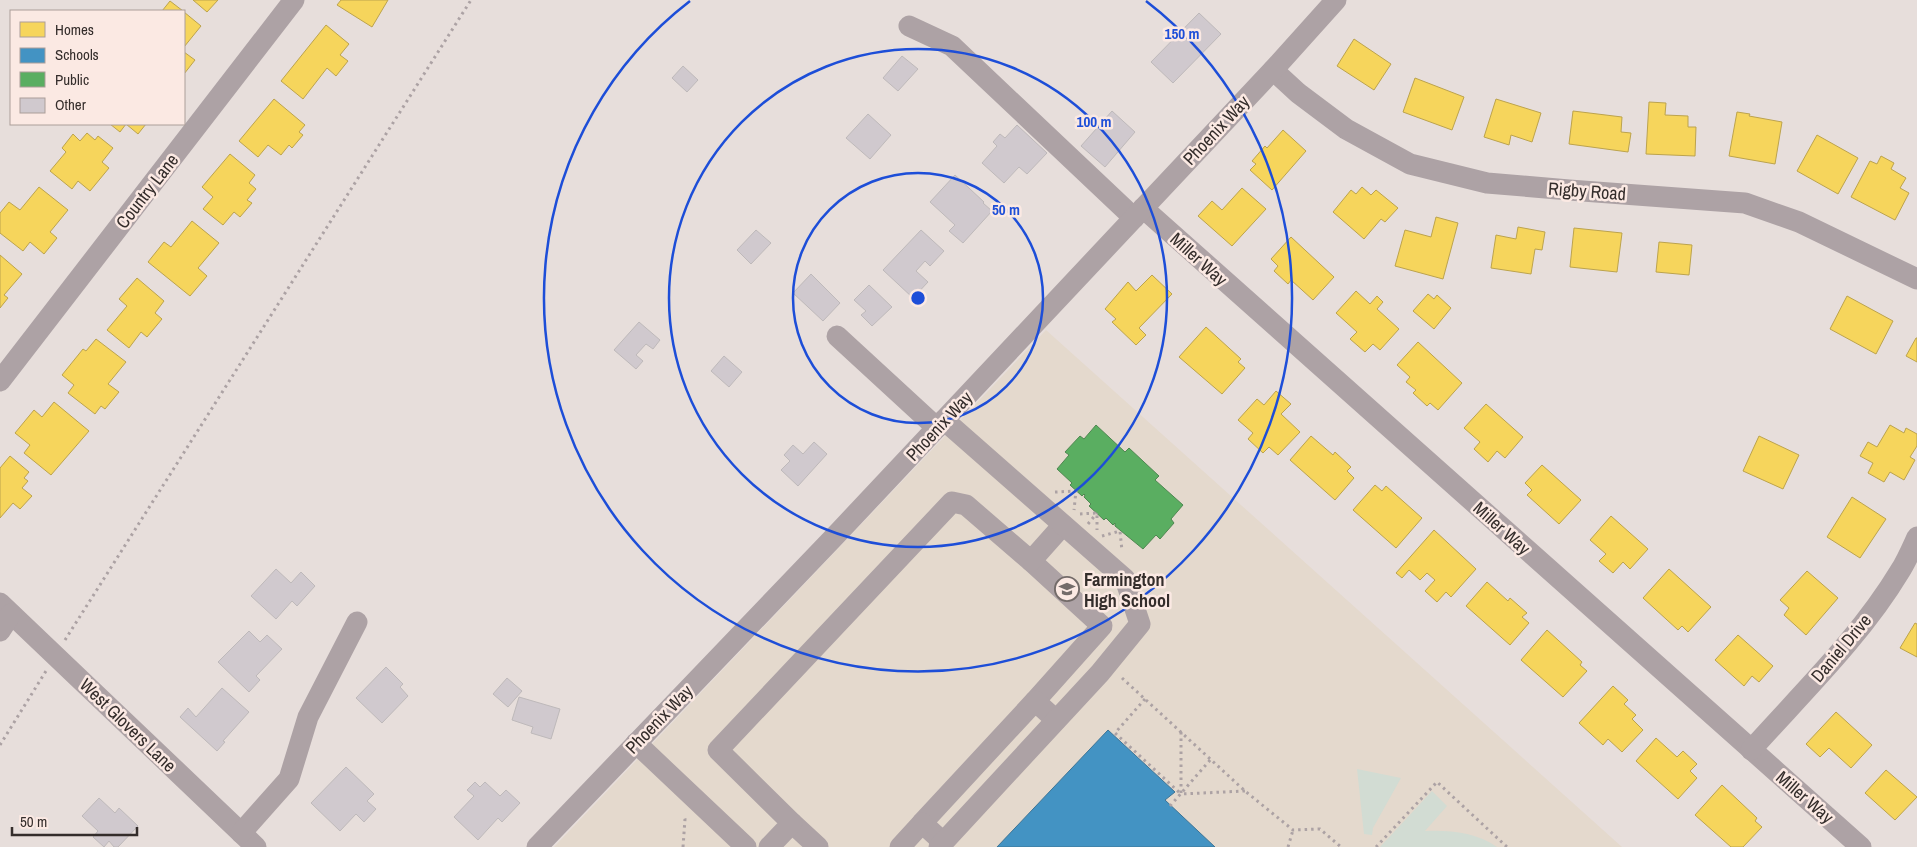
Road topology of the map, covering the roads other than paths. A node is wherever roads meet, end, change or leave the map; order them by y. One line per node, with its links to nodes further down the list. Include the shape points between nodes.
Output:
1 (294, 0): 8 (street, Country Lane)
2 (1336, 0): 4 (street, Phoenix Way)
3 (909, 26): 5 (street, Miller Way, via 952,46)
4 (1273, 70): 5 (street, Phoenix Way); 6 (street, Rigby Road, via 1298,94 1346,129 1410,164 1487,182 1745,203 1799,222)
5 (1138, 213): 9 (street, Phoenix Way); 19 (street, Miller Way)
6 (1917, 279)
7 (837, 336): 9 (street)
8 (0, 381)
9 (941, 424): 10 (street); 18 (street, Phoenix Way)
10 (1063, 525): 12 (street); 17 (street, via 1125,579 1140,624)
11 (1917, 537): 13 (street, Daniel Drive)
12 (1031, 561): 16 (street, via 1102,626); 20 (street, via 966,505 952,502 718,750)
13 (1911, 564): 19 (street, Daniel Drive, via 1901,570 1849,640)
14 (4, 616): 22 (street, West Glovers Lane, via 56,656)
15 (357, 622): 22 (street, via 308,717 289,779)
16 (1035, 701): 17 (street); 21 (street)
17 (1056, 720): 23 (street)
18 (636, 743): 25 (street, Phoenix Way); 26 (street)
19 (1751, 750): 30 (street, Miller Way)
20 (792, 823): 27 (street); 28 (street)
21 (922, 823): 23 (street); 29 (street)
22 (241, 832): 24 (street, West Glovers Lane)
23 (941, 845)
24 (256, 847)
25 (536, 847)
26 (746, 847)
27 (769, 847)
28 (818, 847)
29 (900, 847)
30 (1861, 847)

